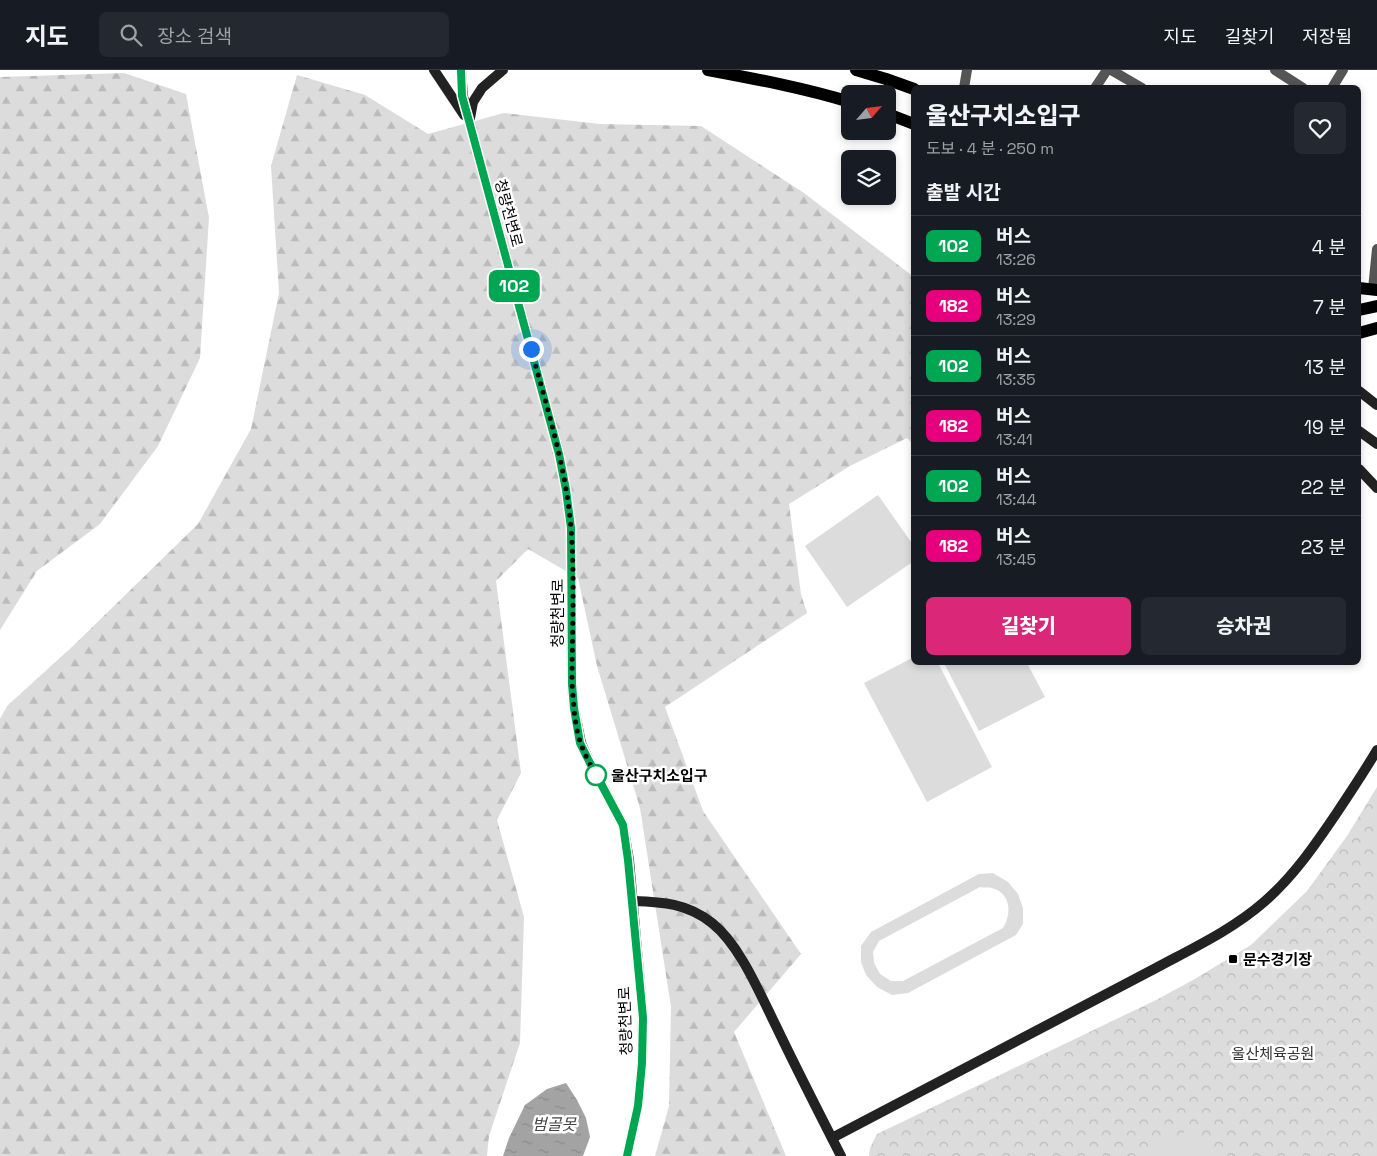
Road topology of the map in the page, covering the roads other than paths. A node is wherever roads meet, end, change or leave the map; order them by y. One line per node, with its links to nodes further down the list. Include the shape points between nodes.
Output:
1 (434, 70): 19 (main road)
2 (461, 70): 19 (main road, 청량천변로, via 462,96)
3 (503, 70): 19 (main road, via 482,88 473,102)
4 (708, 70): 17 (main road)
5 (856, 70): 16 (main road)
6 (967, 70): 11 (street)
7 (1106, 70): 12 (street)
8 (1111, 70): 13 (street)
9 (1275, 70): 14 (street)
10 (1344, 70): 15 (street)
11 (964, 85)
12 (1097, 85)
13 (1137, 85)
14 (1298, 85)
15 (1334, 85)
16 (911, 89)
17 (841, 100)
18 (896, 117): 20 (main road)
19 (469, 121): 38 (main road, 청량천변로, via 559,454 571,528 572,684 577,727 580,743 623,825)
20 (911, 123)
21 (1377, 249): 23 (street)
22 (1361, 288): 23 (main road)
23 (1375, 290)
24 (1377, 306): 25 (main road)
25 (1361, 310)
26 (1377, 328): 27 (main road)
27 (1361, 332)
28 (1361, 393): 29 (main road)
29 (1377, 405)
30 (1361, 432): 31 (main road)
31 (1377, 444)
32 (1361, 471): 33 (main road)
33 (1377, 488)
34 (1377, 742): 37 (main road)
35 (1377, 750): 37 (main road)
36 (1377, 758): 37 (main road)
37 (1362, 776): 39 (main road, via 1281,886 1239,921 1205,942)
38 (632, 901): 39 (main road, via 681,906 713,923 728,940 752,978); 40 (main road, 청량천변로, via 643,1018 638,1106)
39 (832, 1138): 41 (main road)
40 (627, 1156)
41 (841, 1156)

